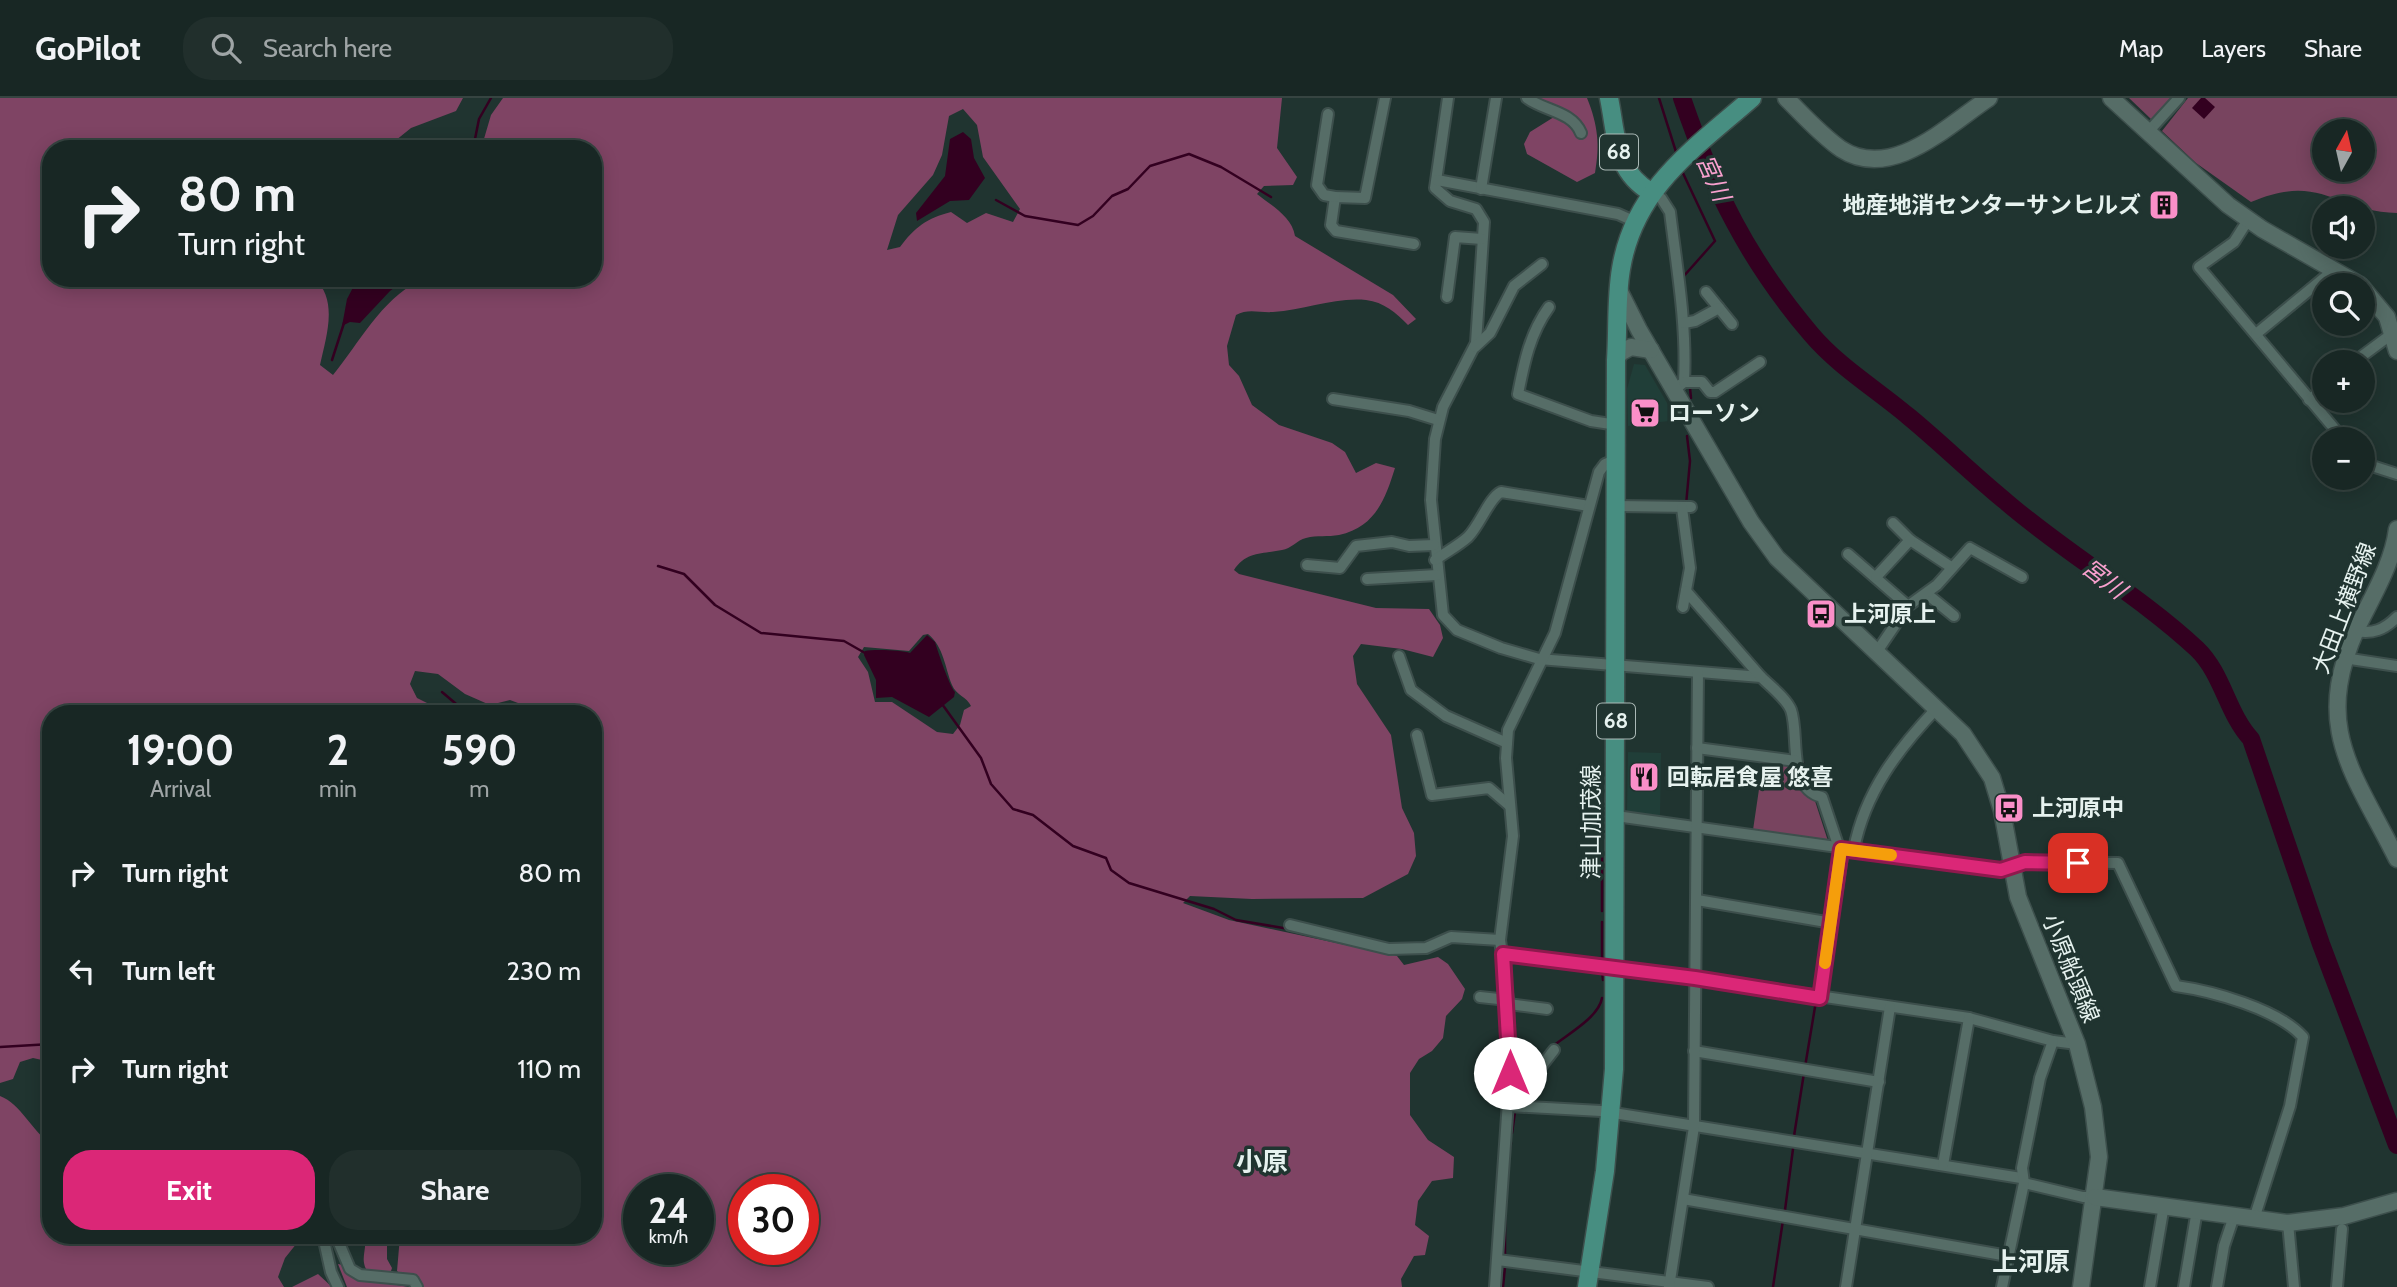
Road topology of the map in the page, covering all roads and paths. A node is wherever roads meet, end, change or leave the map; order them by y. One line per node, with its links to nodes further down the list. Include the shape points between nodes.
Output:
1 (1385, 98): 17 (street, via 1365,198)
2 (1448, 98): 14 (street)
3 (1496, 98): 15 (street)
4 (1527, 98): 13 (street, via 1570,118)
5 (1609, 98): 16 (main road, 68, via 1622,166)
6 (1752, 98): 16 (main road, 津山加茂線 / 68, via 1672,167)
7 (1786, 98): 8 (main road, via 1842,149 1883,160 1907,152)
8 (1989, 98)
9 (2111, 98): 12 (main road)
10 (2179, 98): 12 (street)
11 (1328, 114): 17 (street, via 1317,185 1324,195)
12 (2148, 132): 18 (main road)
13 (1581, 133)
14 (1437, 180): 15 (street); 20 (street, via 1435,188 1450,201 1471,206 1482,216)
15 (1481, 189): 19 (street, via 1618,214)
16 (1652, 193): 19 (main road, 津山加茂線 / 68); 31 (street, via 1670,212)
17 (1335, 197): 21 (street, via 1331,225 1336,231)
18 (2248, 220): 23 (main road); 34 (street, via 2234,242 2199,267)
19 (1636, 222): 25 (main road, 津山加茂線 / 68, via 1624,251)
20 (1482, 239): 27 (street, via 1455,237); 35 (street)
21 (1414, 244)
22 (1542, 264): 35 (street, via 1514,286 1490,333)
23 (2335, 269): 24 (main road); 34 (street)
24 (2341, 273)
25 (1619, 290): 36 (main road, 小原船頭線); 39 (main road, 津山加茂線 / 68)
26 (1706, 292): 30 (street)
27 (1447, 297)
28 (2375, 300): 33 (main road)
29 (1549, 307): 46 (street, via 1538,323 1518,394 1591,421)
30 (1719, 308): 31 (street); 32 (street)
31 (1684, 323): 41 (street)
32 (1732, 324)
33 (2393, 333): 37 (street); 38 (main road)
34 (2256, 334): 44 (street)
35 (1475, 347): 45 (street)
36 (1651, 350): 39 (main road, via 1631,347); 41 (main road, 小原船頭線)
37 (2370, 350)
38 (2397, 351)
39 (1616, 360): 46 (main road, 津山加茂線 / 68)
40 (1760, 362): 41 (street, via 1714,392 1702,382)
41 (1679, 386): 72 (main road, 小原船頭線, via 1751,522 1777,558)
42 (2312, 398): 44 (street)
43 (1334, 399): 45 (street)
44 (2309, 400): 47 (street)
45 (1438, 420): 56 (street, via 1431,500)
46 (1617, 425): 48 (main road, 津山加茂線 / 68)
47 (2333, 427)
48 (1617, 459): 51 (street, via 1599,472); 52 (main road, 津山加茂線 / 68)
49 (2375, 466): 50 (street)
50 (2397, 474)
51 (1589, 506): 58 (street, via 1501,492 1468,537); 74 (street)
52 (1617, 506): 65 (street, via 1687,508); 76 (main road, 津山加茂線 / 68)
53 (1893, 523): 55 (street)
54 (2397, 529): 71 (main road, 大田上横野線, via 2384,572)
55 (1910, 540): 60 (street); 63 (street)
56 (1434, 545): 58 (street); 59 (street, via 1392,542 1356,546 1340,568)
57 (1848, 554): 63 (street)
58 (1436, 560): 61 (street)
59 (1307, 565)
60 (1951, 567): 62 (street, via 1970,548); 66 (street)
61 (1437, 575): 64 (street); 74 (street, via 1440,607 1450,625 1501,648)
62 (2022, 576)
63 (1876, 578): 67 (street)
64 (1367, 579)
65 (1686, 591): 68 (street); 79 (street)
66 (1927, 594): 67 (street); 69 (street)
67 (1908, 606): 72 (street)
68 (1683, 607)
69 (1954, 616)
70 (2397, 617): 71 (street, via 2379,631)
71 (2356, 631): 75 (main road, 大田上横野線)
72 (1876, 653): 80 (main road, 小原船頭線)
73 (1399, 656): 82 (street, via 1411,690 1446,716)
74 (1545, 658): 76 (street); 82 (street, via 1512,719)
75 (2344, 658): 77 (street); 90 (main road, 大田上横野線, via 2337,689 2337,725 2349,763)
76 (1616, 663): 78 (street); 86 (main road, 津山加茂線 / 68)
77 (2397, 666)
78 (1698, 672): 79 (street); 83 (street)
79 (1761, 677): 84 (street, via 1790,709)
80 (1937, 708): 89 (street, via 1882,774 1858,828); 91 (main road, 小原船頭線, via 1963,734 1992,778)
81 (1417, 735): 85 (street, via 1432,795 1489,788)
82 (1507, 743): 85 (street)
83 (1697, 748): 84 (street); 87 (street)
84 (1796, 761): 88 (street, via 1805,784 1813,795 1822,797)
85 (1510, 806): 95 (street, via 1513,836)
86 (1616, 816): 87 (street); 97 (main road, 津山加茂線 / 68)
87 (1694, 827): 88 (street); 92 (street)
88 (1838, 849): 89 (street); 93 (street)
89 (1854, 849): 91 (street, via 1963,866)
90 (2397, 859)
91 (2012, 867): 106 (main road, 小原船頭線, via 2018,897); 122 (street, via 2025,862 2118,863 2176,986 2213,992 2244,1004 2303,1037 2290,1106)
92 (1697, 900): 93 (street); 98 (street)
93 (1830, 923): 100 (street)
94 (1290, 925): 95 (street, via 1389,948 1426,948 1451,937)
95 (1500, 940): 96 (street)
96 (1503, 954): 97 (street); 101 (street)
97 (1615, 968): 98 (street); 111 (main road, 津山加茂線 / 68)
98 (1695, 978): 100 (street); 108 (street)
99 (1480, 997): 101 (street)
100 (1817, 998): 102 (street)
101 (1508, 1002): 103 (street); 110 (street)
102 (1890, 1007): 104 (street); 109 (street)
103 (1547, 1009)
104 (1969, 1018): 105 (street); 114 (street)
105 (2053, 1041): 106 (street); 115 (street, via 2040,1078)
106 (2077, 1044): 116 (main road, 小原船頭線, via 2098,1135)
107 (1554, 1050): 110 (street)
108 (1694, 1051): 109 (street); 112 (street)
109 (1879, 1082): 113 (street)
110 (1513, 1106): 111 (street); 129 (street)
111 (1612, 1114): 112 (street); 130 (main road, 津山加茂線 / 68)
112 (1694, 1127): 113 (street); 117 (street)
113 (1867, 1153): 114 (street); 124 (street)
114 (1943, 1165): 115 (street)
115 (2022, 1180): 116 (street, via 2083,1198); 128 (street)
116 (2095, 1197): 119 (main road); 138 (main road, 小原船頭線)
117 (1683, 1199): 124 (street); 131 (street)
118 (2397, 1201): 123 (main road, via 2319,1221)
119 (2164, 1205): 120 (main road); 139 (street)
120 (2197, 1210): 121 (main road); 140 (street)
121 (2234, 1216): 122 (main road); 141 (street)
122 (2254, 1219): 123 (main road)
123 (2288, 1223): 142 (street)
124 (1855, 1229): 128 (street); 136 (street)
125 (2342, 1229): 143 (street)
126 (325, 1244): 132 (street)
127 (339, 1244): 133 (street, via 350,1269 360,1275 413,1280)
128 (2008, 1256): 137 (street)
129 (1498, 1260): 130 (street); 134 (street)
130 (1588, 1280): 131 (street)
131 (1669, 1284): 135 (street)
132 (338, 1287)
133 (417, 1287)
134 (1495, 1287)
135 (1708, 1287)
136 (1846, 1287)
137 (2002, 1287)
138 (2081, 1287)
139 (2150, 1287)
140 (2184, 1287)
141 (2217, 1287)
142 (2294, 1287)
143 (2337, 1287)

